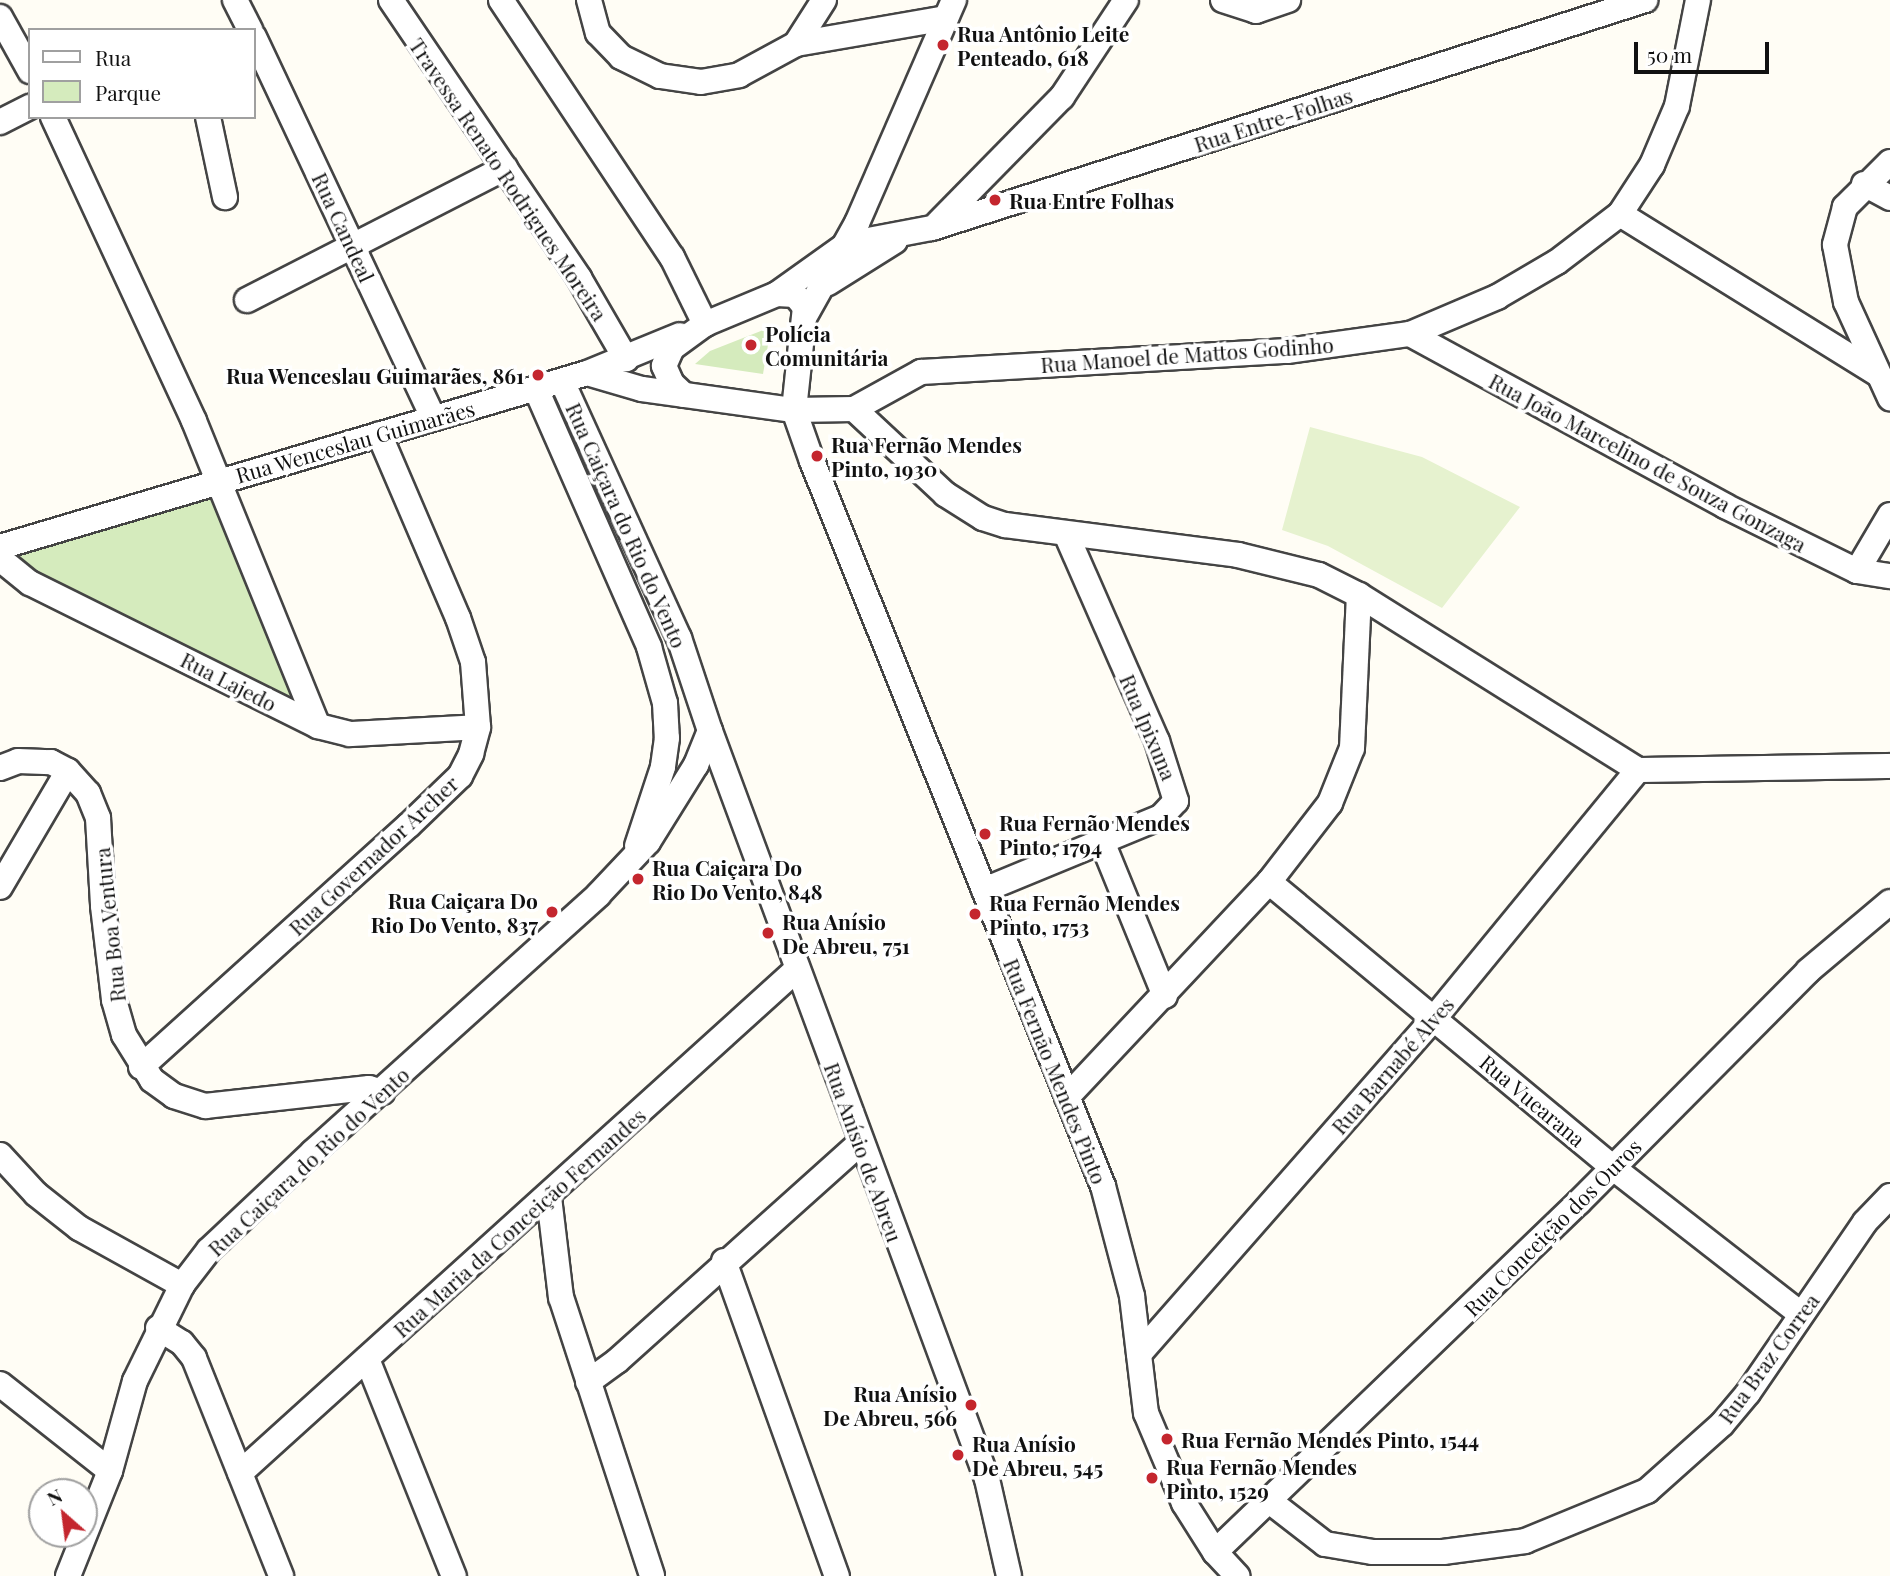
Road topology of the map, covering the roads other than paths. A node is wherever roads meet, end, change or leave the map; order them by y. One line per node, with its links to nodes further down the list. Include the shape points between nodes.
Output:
1 (235, 0): 13 (street)
2 (391, 0): 23 (street, Travessa Renato Rodrigues Moreira)
3 (501, 0): 36 (street, via 672,257)
4 (589, 0): 14 (street, via 598,33 621,57 682,82 739,75)
5 (824, 0): 14 (street)
6 (1126, 0): 28 (street, via 1062,97)
7 (1223, 0): 8 (street, via 1256,11)
8 (1287, 0)
9 (1644, 0): 28 (street, Rua Entre-Folhas)
10 (1698, 0): 27 (street, Rua Manoel de Mattos Godinho, via 1677,106 1653,165)
11 (950, 9): 14 (street); 30 (street)
12 (0, 17): 16 (street)
13 (249, 28)
14 (796, 44)
15 (256, 46): 17 (street, Rua Candeal)
16 (28, 67)
17 (265, 84): 31 (street, Rua Candeal)
18 (28, 108): 21 (street)
19 (54, 119): 49 (street, via 158,341)
20 (208, 119): 25 (street)
21 (0, 122)
22 (1890, 162): 24 (street)
23 (505, 167): 31 (street); 38 (street, Travessa Renato Rodrigues Moreira)
24 (1864, 184): 26 (street); 40 (street, via 1845,207 1835,245 1846,302)
25 (225, 197)
26 (1890, 198)
27 (1620, 214): 37 (street, Rua Manoel de Mattos Godinho, via 1558,262 1497,297); 40 (street)
28 (932, 228): 29 (street, Rua Entre-Folhas)
29 (901, 237): 30 (street, Rua Entre-Folhas); 32 (street, Rua Entre-Folhas)
30 (847, 244): 32 (street); 33 (street, Rua Wenceslau Guimarães)
31 (351, 247): 34 (street); 47 (street, Rua Candeal)
32 (824, 285): 35 (street)
33 (777, 294): 35 (street, via 795,295); 36 (street, Rua Wenceslau Guimarães)
34 (247, 300)
35 (805, 316): 46 (street)
36 (705, 324): 38 (street, Rua Wenceslau Guimarães); 43 (street, via 666,357 667,375)
37 (1410, 334): 45 (street, Rua Manoel de Mattos Godinho, via 1287,351 920,372); 54 (street, Rua João Marcelino de Souza Gonzaga, via 1725,506)
38 (626, 359): 39 (street, Rua Wenceslau Guimarães)
39 (587, 373): 41 (street, Rua Wenceslau Guimarães); 43 (street, Rua Manoel de Mattos Godinho)
40 (1878, 374): 44 (street)
41 (562, 381): 42 (street, Rua Wenceslau Guimarães); 59 (street, Rua Caiçara do Rio do Vento, via 658,584)
42 (536, 389): 47 (street, Rua Wenceslau Guimarães); 61 (street, Rua Caiçara do Rio do Vento, via 649,647 665,703)
43 (684, 395): 46 (street, Rua Manoel de Mattos Godinho)
44 (1890, 398)
45 (854, 409): 46 (street, Rua Manoel de Mattos Godinho); 51 (street, via 961,507 1005,525)
46 (794, 410): 71 (street, Rua Fernão Mendes Pinto)
47 (433, 418): 48 (street, Rua Wenceslau Guimarães)
48 (379, 434): 49 (street, Rua Wenceslau Guimarães); 58 (street, Rua Governador Archer, via 473,662)
49 (217, 482): 52 (street, Rua Wenceslau Guimarães); 57 (street)
50 (1890, 515): 54 (street)
51 (1066, 534): 56 (street, via 1286,564); 67 (street, Rua Ipixuna, via 1175,789 1176,800 1168,813)
52 (0, 547)
53 (0, 559): 57 (street, Rua Lajedo, via 30,583)
54 (1857, 571): 55 (street, Rua João Marcelino de Souza Gonzaga)
55 (1890, 576)
56 (1359, 595): 63 (street); 69 (street, via 1357,705 1343,779 1331,803)
57 (318, 726): 58 (street, Rua Lajedo, via 350,734)
58 (478, 727): 76 (street, Rua Governador Archer, via 460,776)
59 (710, 731): 65 (street, Rua Caiçara do Rio do Vento); 66 (street, Rua Anísio de Abreu)
60 (1890, 766): 63 (street)
61 (663, 767): 65 (street); 68 (street, Rua Caiçara do Rio do Vento)
62 (0, 768): 64 (street, via 34,761 51,762)
63 (1638, 770): 75 (street, Rua Barnabé Alves)
64 (68, 771): 70 (street); 76 (street, Rua Boa Ventura, via 88,793 98,818 114,1000)
65 (692, 772): 66 (street); 68 (street, Rua Caiçara do Rio do Vento, via 663,822)
66 (725, 775): 73 (street, Rua Anísio de Abreu)
67 (1103, 844): 71 (street, Rua Ipixuna); 74 (street)
68 (634, 854): 77 (street, Rua Caiçara do Rio do Vento, via 534,956)
69 (1269, 882): 74 (street); 75 (street, Rua Vuearana)
70 (0, 887)
71 (984, 890): 78 (street, Rua Fernão Mendes Pinto)
72 (1890, 902): 81 (street, Rua Conceição dos Ouros, via 1808,971)
73 (796, 970): 79 (street, Rua Anísio de Abreu); 83 (street, Rua Maria da Conceição Fernandes)
74 (1165, 996): 78 (street)
75 (1435, 1017): 81 (street, Rua Vuearana); 88 (street, Rua Barnabé Alves)
76 (141, 1067): 77 (street, Rua Boa Ventura, via 174,1096 205,1106 369,1088)
77 (382, 1092): 85 (street, Rua Caiçara do Rio do Vento, via 209,1250)
78 (1067, 1097): 88 (street, Rua Fernão Mendes Pinto, via 1103,1186 1123,1252)
79 (860, 1142): 84 (street); 101 (street, Rua Anísio de Abreu, via 987,1479)
80 (0, 1156): 85 (street, via 36,1194 79,1228)
81 (1612, 1167): 86 (street, Rua Vuearana); 94 (street, Rua Conceição dos Ouros)
82 (1890, 1196): 86 (street, Rua Braz Correa, via 1865,1222)
83 (549, 1197): 89 (street, Rua Maria da Conceição Fernandes); 90 (street, via 561,1297)
84 (724, 1261): 90 (street, via 617,1361); 100 (street)
85 (182, 1285): 87 (street, Rua Caiçara do Rio do Vento)
86 (1801, 1314): 94 (street, Rua Braz Correa, via 1748,1393 1682,1462 1647,1490 1552,1532 1475,1550 1342,1549 1308,1534)
87 (158, 1328): 92 (street, Rua Caiçara do Rio do Vento, via 135,1381); 93 (street, via 182,1343 194,1358)
88 (1139, 1354): 95 (street, Rua Fernão Mendes Pinto, via 1150,1424 1184,1503)
89 (367, 1359): 93 (street, Rua Maria da Conceição Fernandes); 98 (street)
90 (588, 1382): 99 (street)
91 (0, 1384): 92 (street)
92 (110, 1471): 96 (street, Rua Caiçara do Rio do Vento)
93 (240, 1473): 97 (street)
94 (1272, 1503): 95 (street, Rua Conceição dos Ouros)
95 (1215, 1552): 102 (street, Rua Fernão Mendes Pinto)
96 (68, 1576)
97 (281, 1576)
98 (454, 1576)
99 (652, 1576)
100 (838, 1576)
101 (1009, 1576)
102 (1237, 1576)

